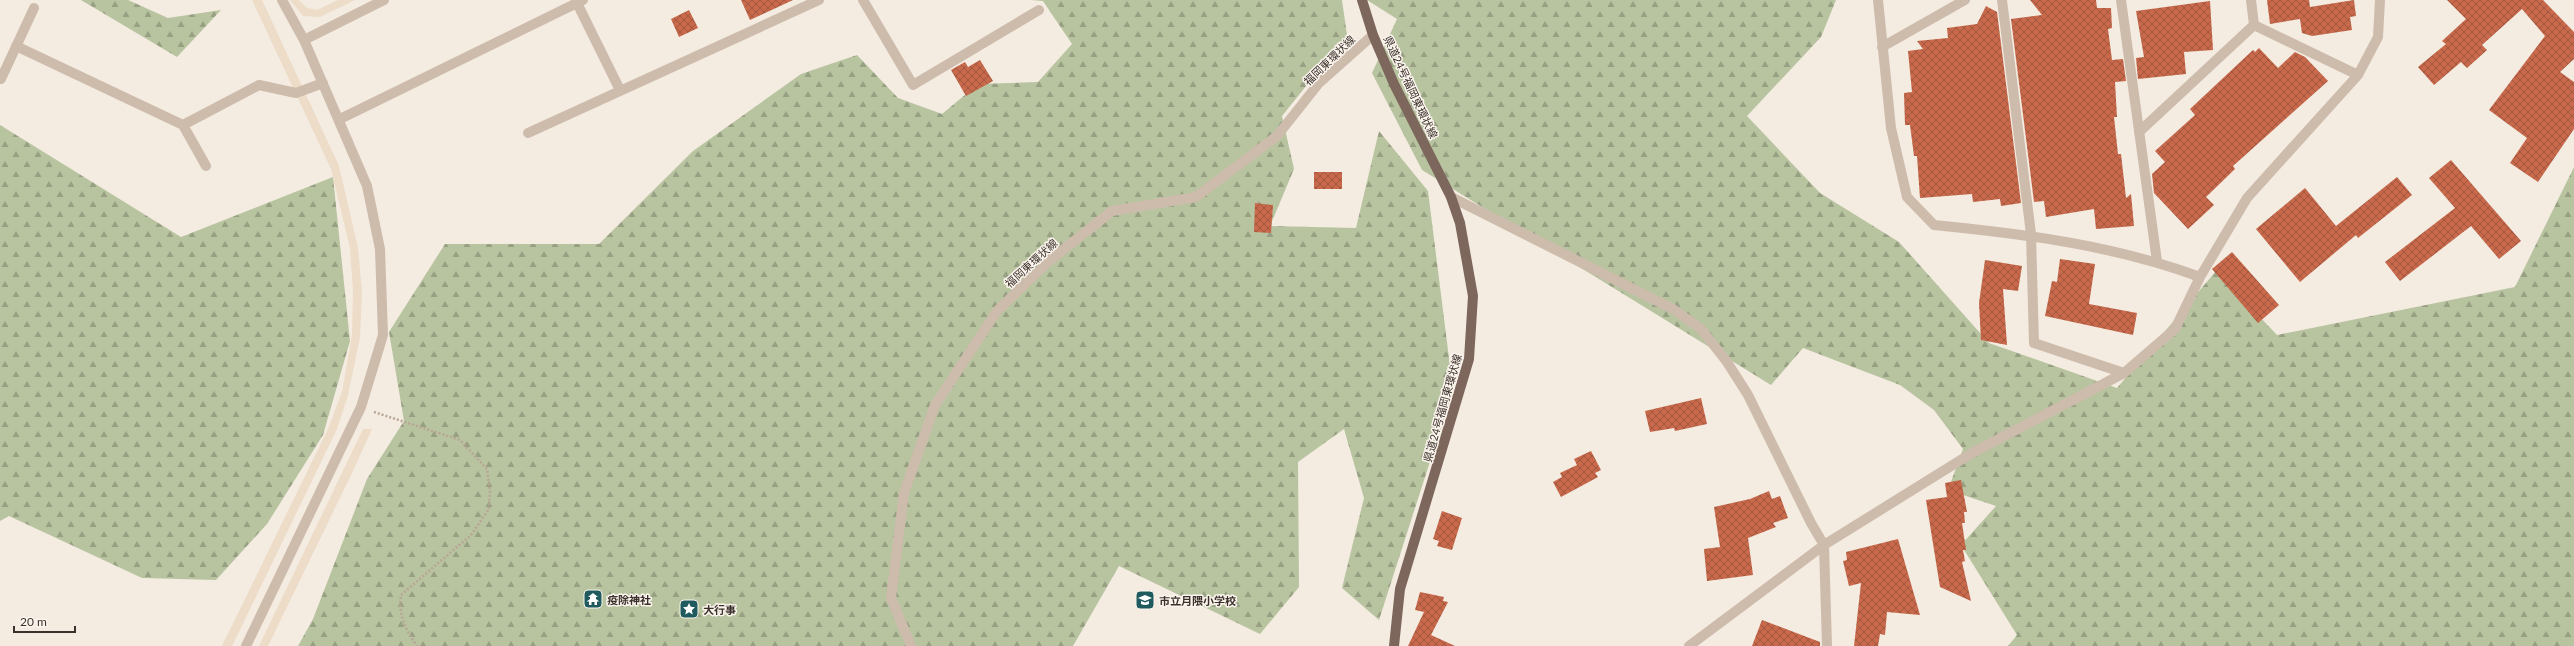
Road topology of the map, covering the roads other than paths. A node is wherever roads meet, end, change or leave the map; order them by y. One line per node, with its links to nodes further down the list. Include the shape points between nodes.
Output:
1 (282, 0): 17 (street)
2 (384, 0): 17 (street)
3 (819, 0): 23 (street)
4 (863, 0): 14 (street, via 913,85)
5 (1362, 0): 16 (main road, 県道24号福岡東環状線)
6 (1878, 0): 19 (street)
7 (1965, 0): 19 (street)
8 (2002, 0): 30 (street)
9 (2121, 0): 26 (street)
10 (2251, 0): 15 (street)
11 (2380, 0): 20 (street, via 2378,37)
12 (580, 1): 23 (street); 24 (street)
13 (34, 8): 18 (street)
14 (1039, 10)
15 (2254, 25): 20 (street); 26 (street)
16 (1374, 35): 29 (main road, 県道24号福岡東環状線, via 1394,84); 36 (street, 福岡東環状線, via 1320,84 1277,136 1196,197 1112,211 1049,261 997,310 935,405 904,493 890,598)
17 (304, 40): 22 (street)
18 (16, 46): 21 (street); 25 (street)
19 (1882, 47): 30 (street, via 1891,128 1907,197 1934,225)
20 (2358, 75): 32 (street, via 2247,198)
21 (1, 78)
22 (323, 82): 24 (street); 25 (street, via 296,93 259,85)
23 (620, 90): 27 (street)
24 (340, 119): 35 (street, via 367,186 380,249 383,335 360,407)
25 (184, 125): 28 (street)
26 (2139, 132): 31 (street)
27 (528, 133)
28 (206, 166)
29 (1451, 197): 34 (street, via 1673,309 1701,329 1727,362 1748,395); 37 (main road, 県道24号福岡東環状線, via 1460,223 1473,296 1469,359 1400,589)
30 (2031, 234): 31 (street); 33 (street, via 2034,343)
31 (2157, 261): 32 (street)
32 (2200, 277): 33 (street, via 2175,329)
33 (2124, 373): 34 (street, via 1972,453)
34 (1824, 544): 38 (street); 39 (street)
35 (246, 646)
36 (910, 646)
37 (1394, 646)
38 (1689, 646)
39 (1827, 646)

